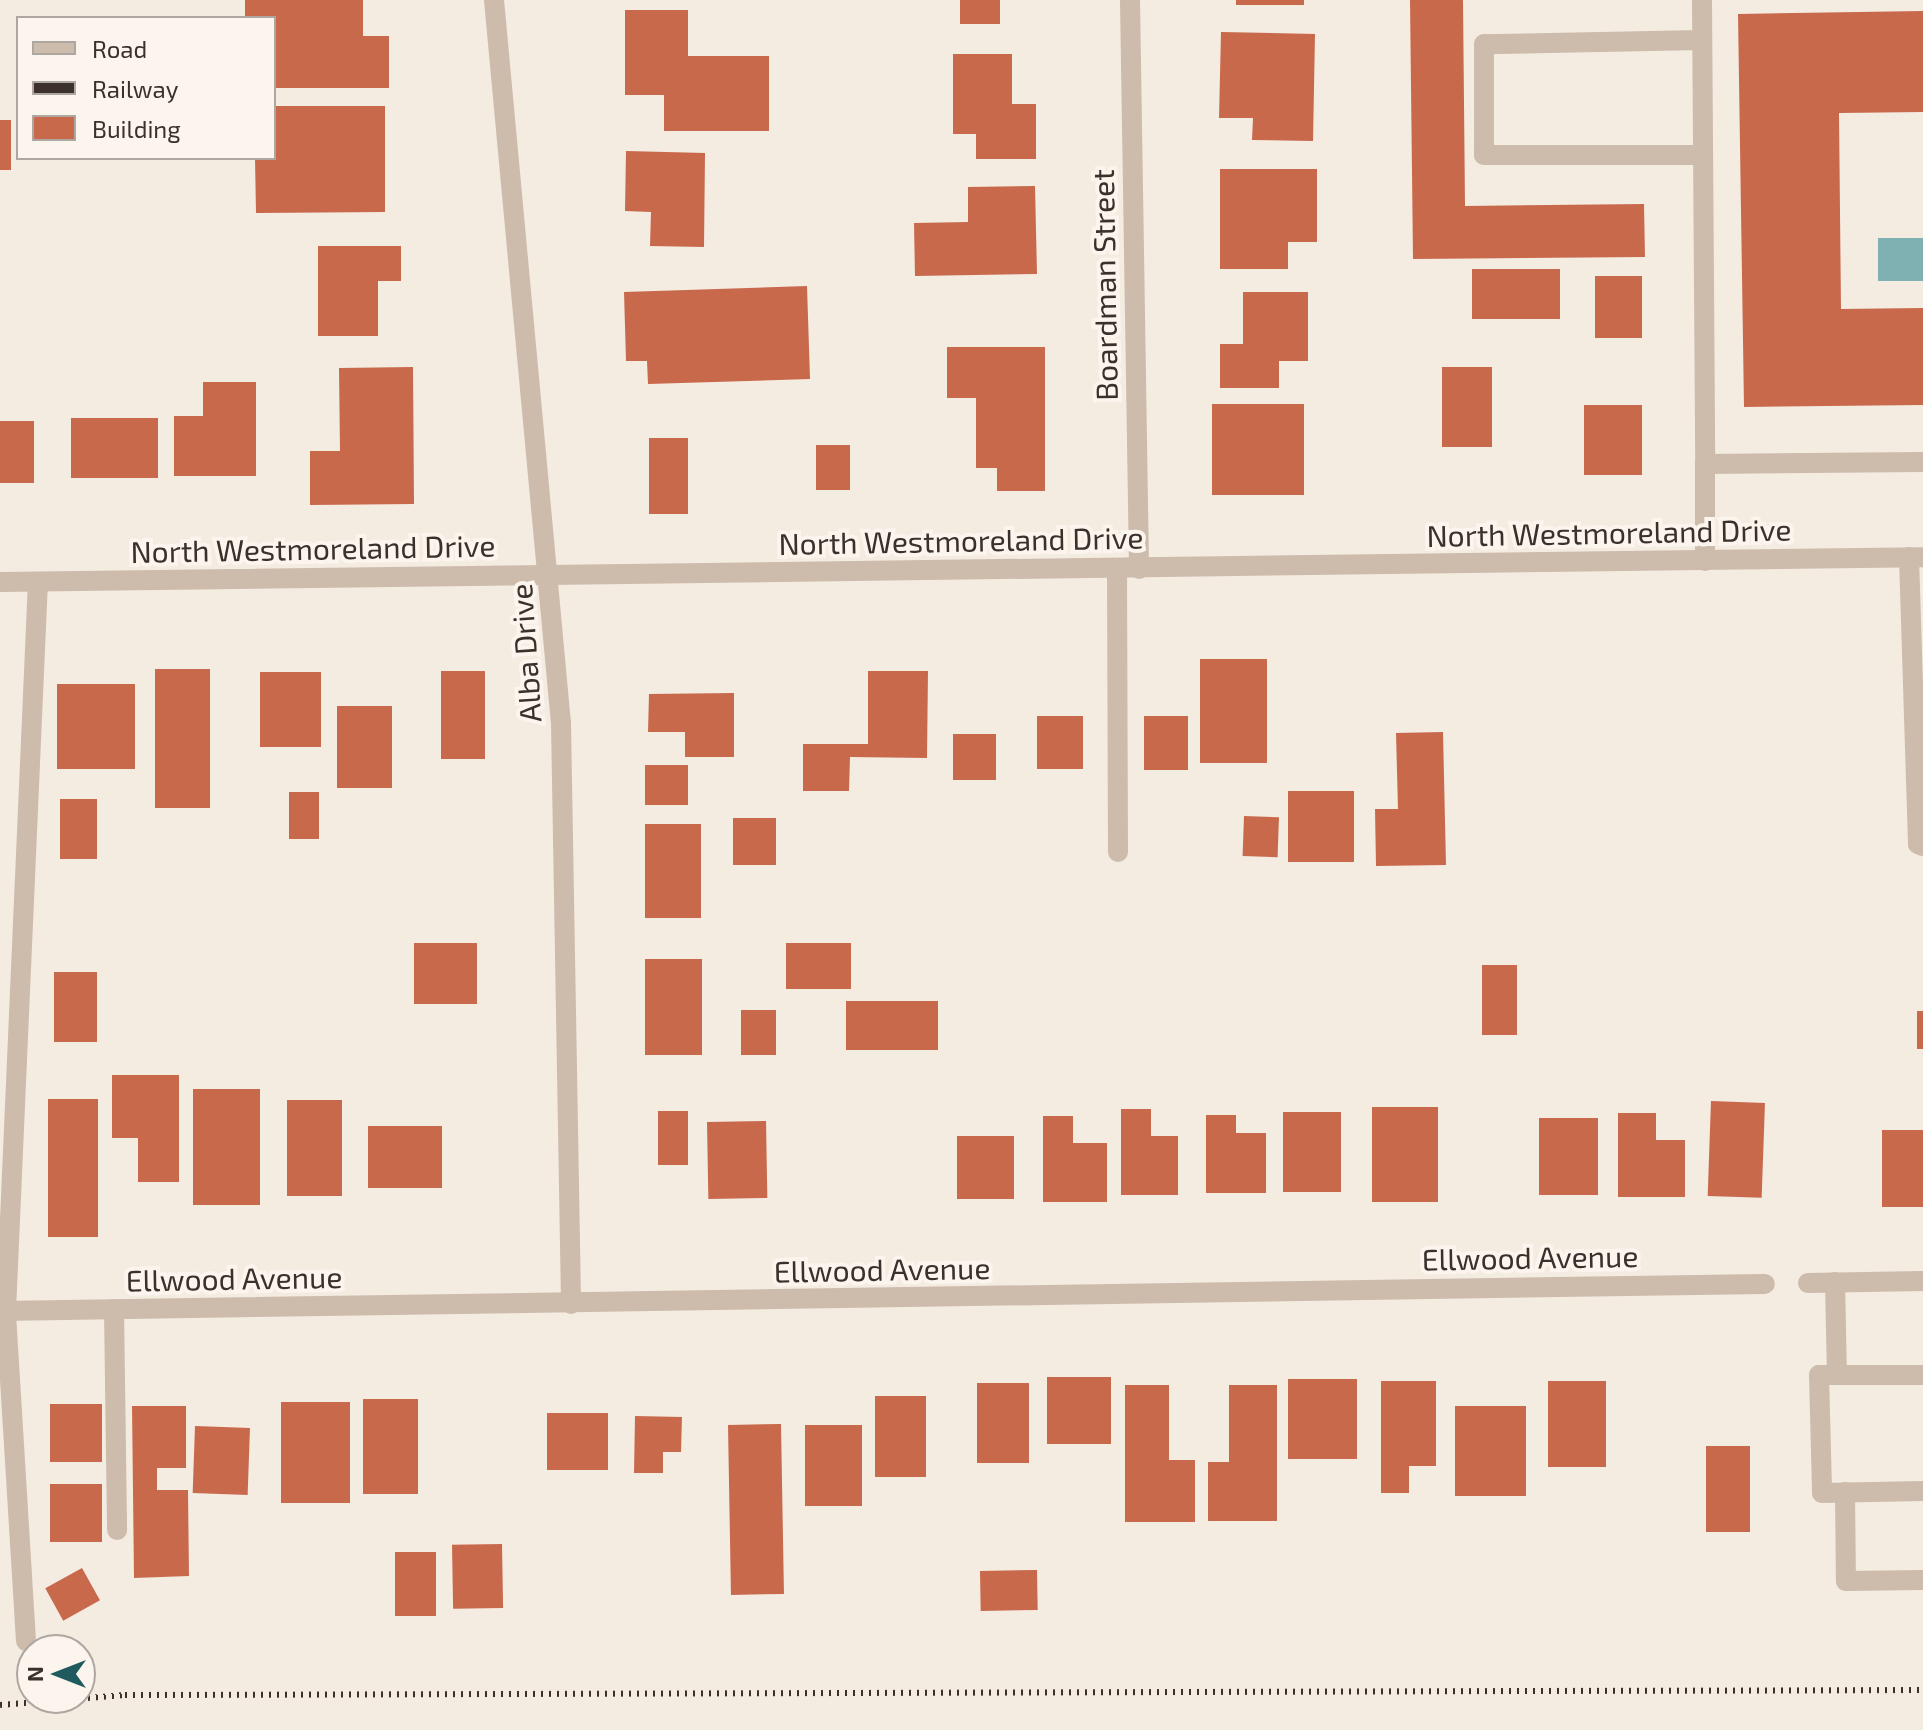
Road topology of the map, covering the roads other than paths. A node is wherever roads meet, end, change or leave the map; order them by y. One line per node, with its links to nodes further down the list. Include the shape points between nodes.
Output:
1 (494, 0): 12 (street, Alba Drive)
2 (1130, 0): 11 (street, Boardman Street)
3 (1702, 0): 4 (street)
4 (1702, 40): 5 (street); 5 (street, via 1484,44 1484,155)
5 (1703, 155): 7 (street)
6 (1923, 462): 7 (street)
7 (1705, 464): 9 (street)
8 (1916, 557): 9 (street, North Westmoreland Drive); 15 (street, via 1918,844)
9 (1705, 561): 11 (street, North Westmoreland Drive)
10 (1117, 569): 11 (street, North Westmoreland Drive); 12 (street, North Westmoreland Drive); 16 (street)
11 (1139, 569)
12 (550, 574): 14 (street, North Westmoreland Drive); 22 (street, Alba Drive, via 561,723)
13 (0, 582): 14 (street, North Westmoreland Drive)
14 (38, 582): 17 (street)
15 (1923, 846)
16 (1118, 852)
17 (9, 1029): 24 (street)
18 (1923, 1281): 19 (street)
19 (1835, 1282): 20 (street); 25 (street)
20 (1808, 1283)
21 (1765, 1284): 22 (street, Ellwood Avenue)
22 (571, 1304): 23 (street, Ellwood Avenue)
23 (114, 1309): 24 (street, Ellwood Avenue); 29 (street)
24 (3, 1311): 31 (street)
25 (1837, 1375): 26 (street); 28 (street, via 1819,1375 1822,1493)
26 (1923, 1375)
27 (1923, 1491): 28 (street)
28 (1845, 1492): 30 (street, via 1846,1581)
29 (117, 1530)
30 (1923, 1580)
31 (26, 1634)

